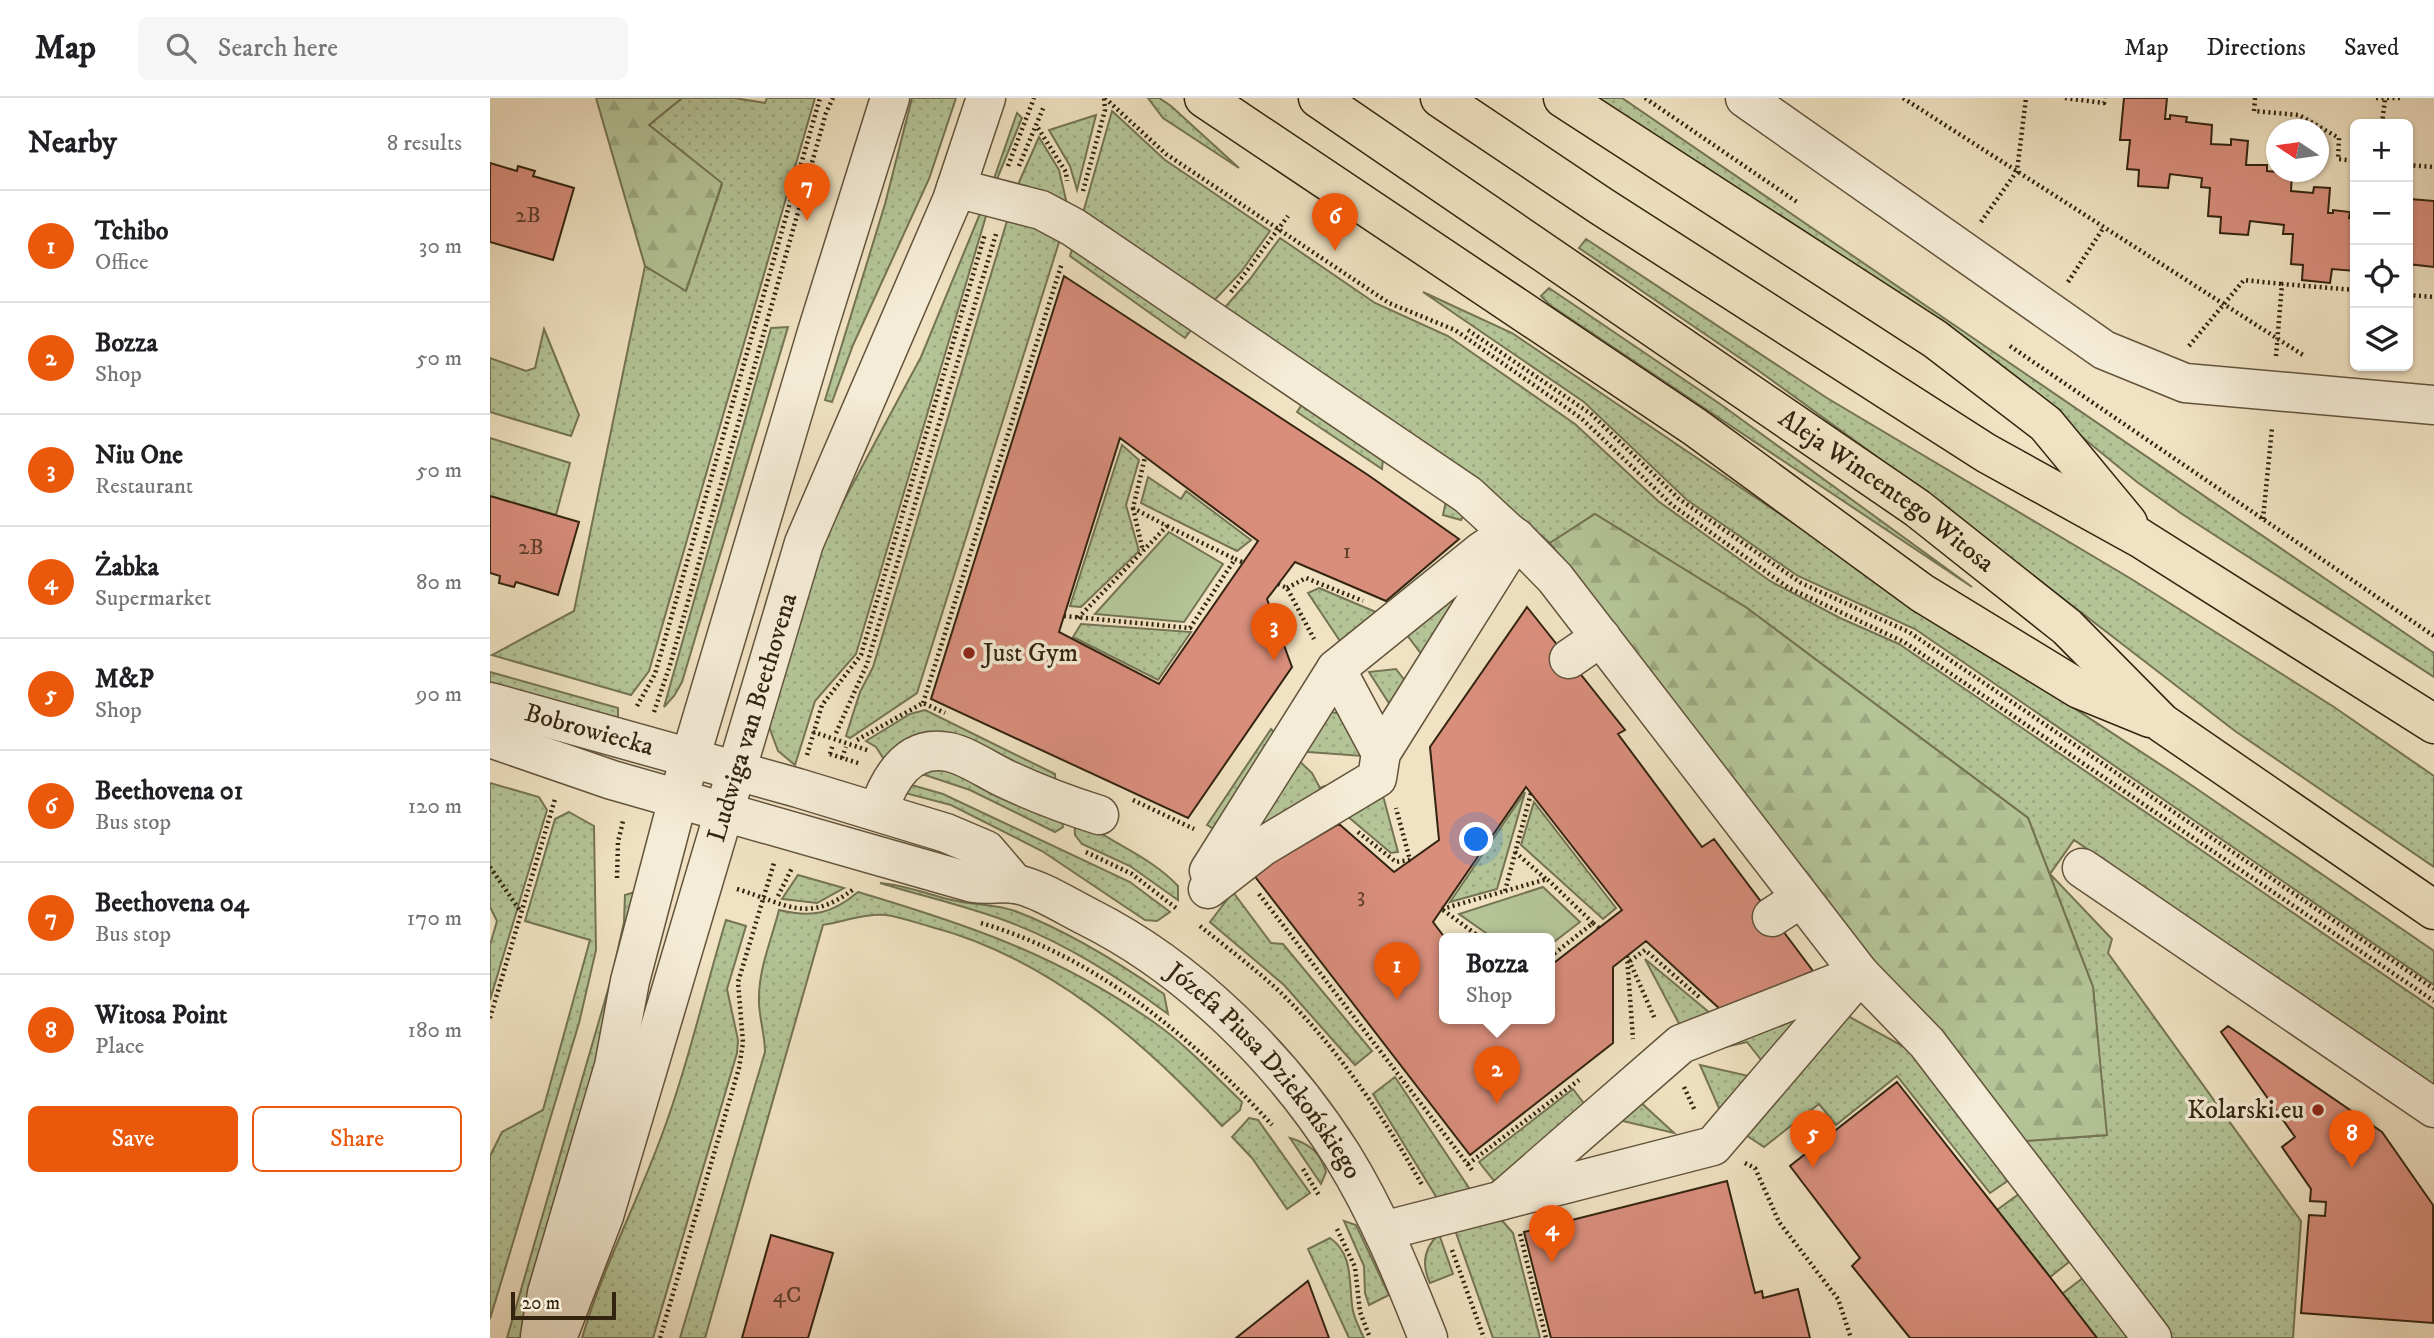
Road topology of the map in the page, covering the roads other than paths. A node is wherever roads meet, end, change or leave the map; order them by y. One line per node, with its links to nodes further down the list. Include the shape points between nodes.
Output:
1 (890, 98): 20 (street, Ludwiga van Beethovena)
2 (1204, 98): 16 (main road, via 1695,427 1922,593 2079,689)
3 (1318, 98): 16 (main road, Aleja Wincentego Witosa, via 1917,508 2067,626)
4 (1440, 98): 11 (main road, via 1986,453)
5 (1563, 98): 11 (main road, via 1935,339 2019,403 2046,424)
6 (988, 102): 8 (street, Ludwiga van Beethovena)
7 (1762, 103): 9 (street, via 2104,350 2185,383)
8 (956, 188): 10 (street, via 1041,210 1073,227 1468,495); 21 (street, Ludwiga van Beethovena, via 804,543)
9 (2434, 405)
10 (1513, 535): 12 (street, via 1555,578); 13 (street, via 1482,551); 19 (street)
11 (2140, 538): 17 (main road)
12 (1601, 637): 14 (street); 29 (street, via 1786,907)
13 (1327, 658): 19 (street); 19 (street, via 1219,868 1377,778)
14 (1569, 659)
15 (490, 702): 20 (street, Bobrowiecka)
16 (2162, 723): 28 (main road, Aleja Wincentego Witosa)
17 (2434, 724)
18 (490, 738): 22 (street, Bobrowiecka)
19 (1381, 753)
20 (690, 757): 21 (street, Józefa Piusa Dziekońskiego); 22 (street, Ludwiga van Beethovena)
21 (737, 771): 24 (street, Józefa Piusa Dziekońskiego); 25 (street, Ludwiga van Beethovena)
22 (678, 799): 25 (street, Józefa Piusa Dziekońskiego); 33 (street, Ludwiga van Beethovena, via 630,981 614,1066 547,1293)
23 (1112, 806): 24 (street, via 1053,801 950,752 925,752 894,773)
24 (878, 811): 27 (street, Józefa Piusa Dziekońskiego, via 986,850)
25 (725, 813): 27 (street, Józefa Piusa Dziekońskiego, via 974,883); 34 (street, Ludwiga van Beethovena, via 604,1216)
26 (2082, 868): 30 (street)
27 (1015, 884): 32 (street, Józefa Piusa Dziekońskiego, via 1127,939 1222,1014 1309,1108 1341,1154)
28 (2434, 910)
29 (1860, 974): 31 (street, via 1713,1146); 31 (street, via 1681,1044 1652,1039); 36 (street, via 1927,1043)
30 (2434, 1108)
31 (1508, 1215): 32 (street)
32 (1383, 1231): 35 (street, Józefa Piusa Dziekońskiego)
33 (540, 1338)
34 (556, 1338)
35 (1428, 1338)
36 (2152, 1338)

